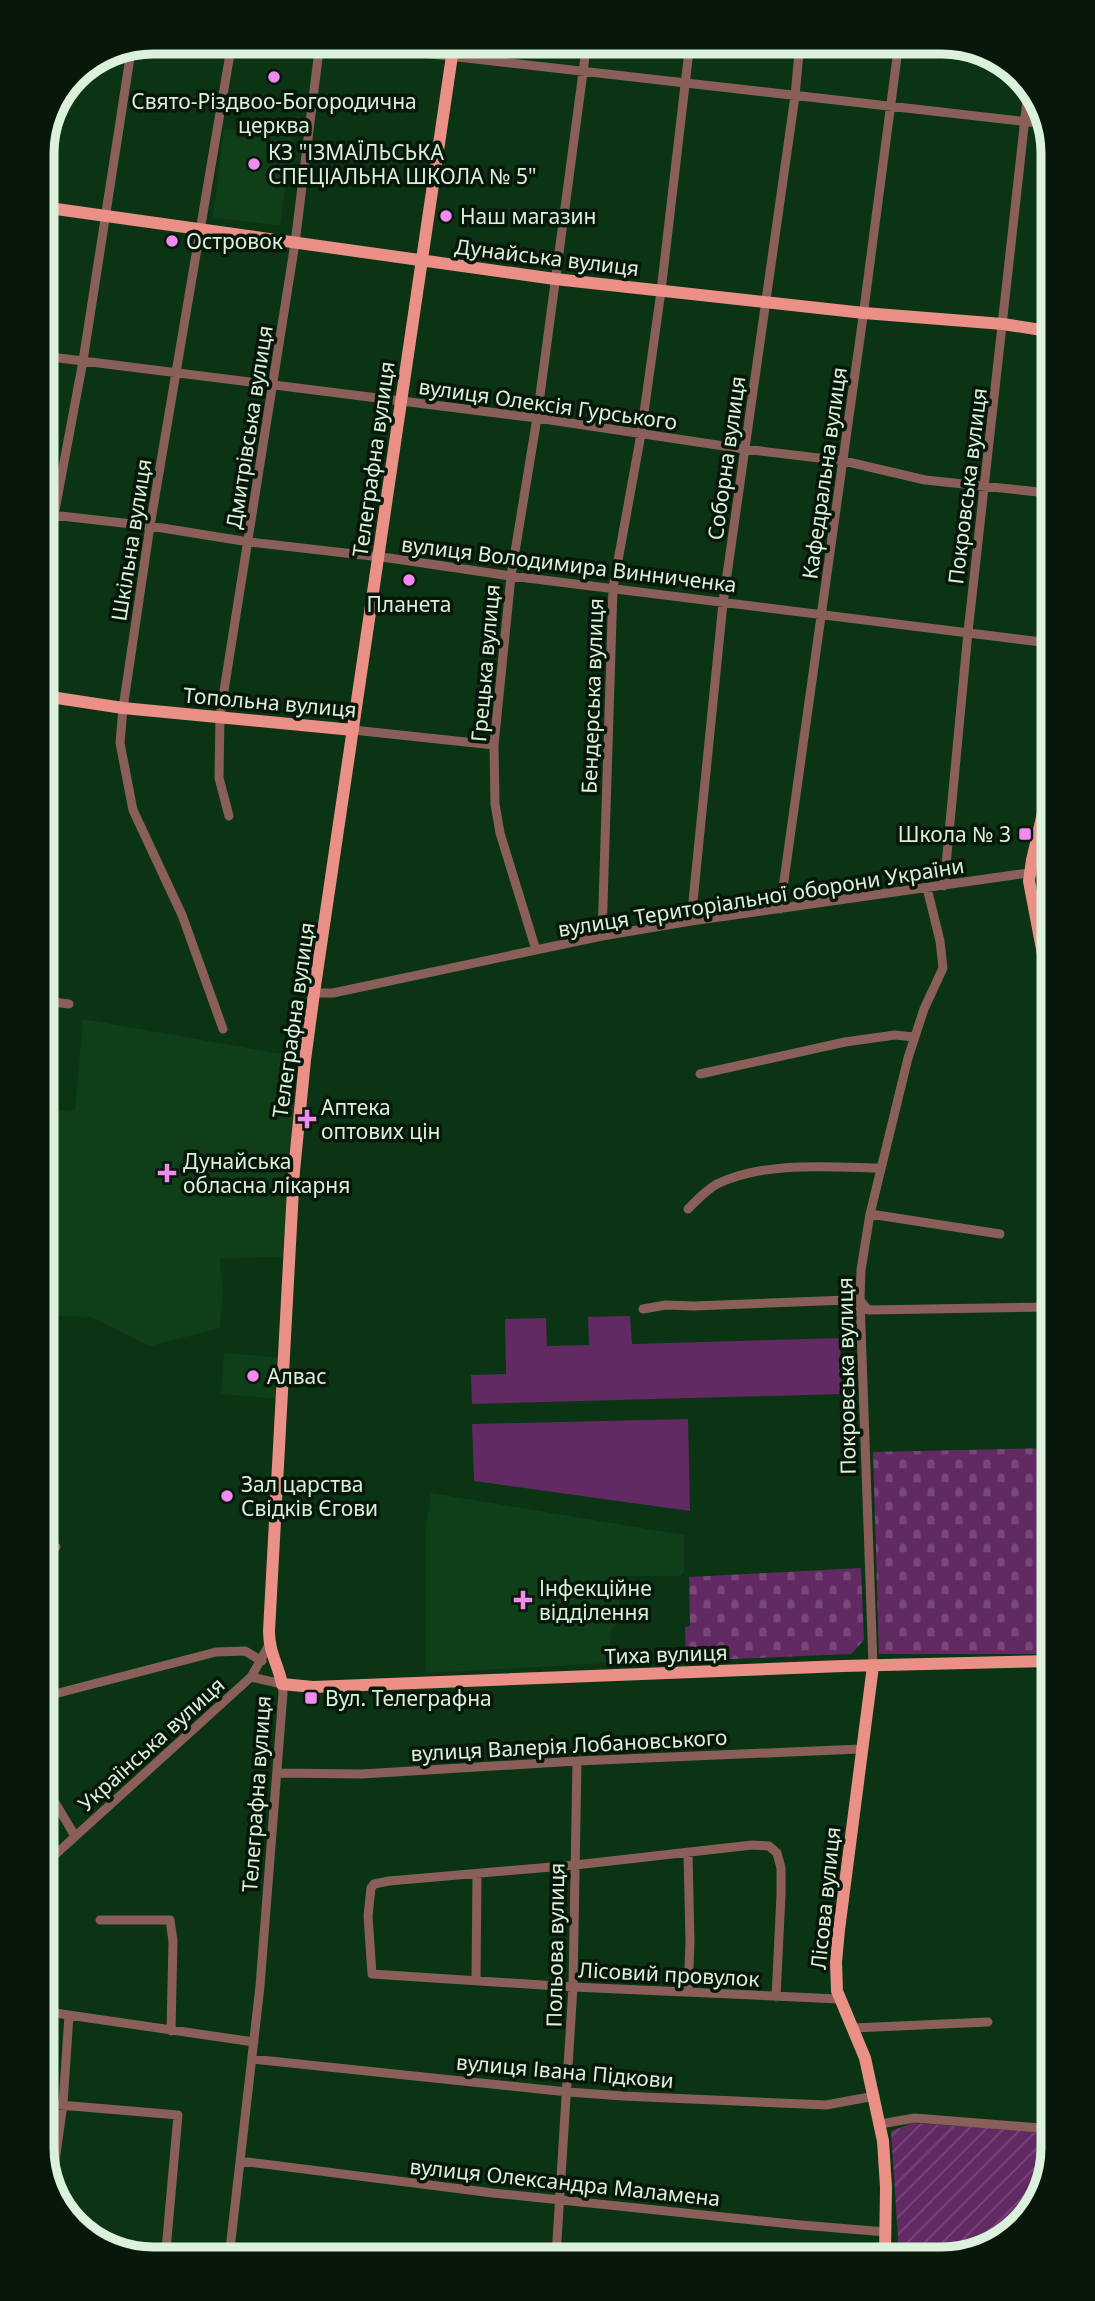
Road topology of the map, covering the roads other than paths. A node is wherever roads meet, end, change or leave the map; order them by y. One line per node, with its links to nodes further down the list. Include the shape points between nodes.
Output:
1 (230, 54): 19 (street, Шкільна вулиця)
2 (321, 54): 20 (street, Дмитрівська вулиця)
3 (434, 54): 8 (street)
4 (585, 54): 10 (street, Грецька вулиця)
5 (689, 54): 11 (street, Бендерська вулиця)
6 (799, 54): 12 (street, Соборна вулиця)
7 (898, 54): 14 (street, Кафедральна вулиця)
8 (452, 56): 10 (street); 21 (main road, Телеграфна вулиця)
9 (130, 57): 18 (street)
10 (583, 73): 11 (street); 22 (street, Грецька вулиця)
11 (685, 83): 12 (street); 23 (street, Бендерська вулиця)
12 (795, 96): 14 (street); 24 (street, Соборна вулиця)
13 (1027, 103): 15 (street, Покровська вулиця)
14 (892, 105): 15 (street); 25 (street, Кафедральна вулиця)
15 (1026, 121): 16 (street); 26 (street, Покровська вулиця)
16 (1035, 122)
17 (54, 209): 18 (main road, Дунайська вулиця)
18 (104, 217): 19 (main road, Дунайська вулиця); 29 (street)
19 (201, 230): 20 (main road, Дунайська вулиця); 30 (street, Шкільна вулиця)
20 (295, 243): 21 (main road, Дунайська вулиця); 31 (street, Дмитрівська вулиця)
21 (421, 260): 22 (main road, Дунайська вулиця); 32 (main road, Телеграфна вулиця)
22 (555, 279): 23 (main road, Дунайська вулиця); 33 (street, Грецька вулиця)
23 (661, 291): 24 (main road, Дунайська вулиця); 34 (street, Бендерська вулиця)
24 (766, 302): 25 (main road, Дунайська вулиця); 35 (street, Соборна вулиця)
25 (864, 313): 26 (main road, Дунайська вулиця); 36 (street, Кафедральна вулиця)
26 (1003, 324): 27 (main road, Дунайська вулиця); 37 (street, Покровська вулиця)
27 (1041, 330)
28 (54, 357): 29 (street, вулиця Олексія Гурського)
29 (83, 360): 30 (street, вулиця Олексія Гурського); 38 (street)
30 (176, 373): 31 (street, вулиця Олексія Гурського); 41 (street, Шкільна вулиця)
31 (273, 385): 32 (street, вулиця Олексія Гурського); 42 (street, Дмитрівська вулиця)
32 (401, 402): 33 (street, вулиця Олексія Гурського); 43 (main road, Телеграфна вулиця)
33 (537, 418): 34 (street, вулиця Олексія Гурського); 44 (street, Грецька вулиця)
34 (641, 434): 35 (street, вулиця Олексія Гурського); 45 (street, Бендерська вулиця)
35 (744, 449): 36 (street, вулиця Олексія Гурського); 46 (street, Соборна вулиця)
36 (844, 461): 37 (street, вулиця Олексія Гурського, via 925,480); 47 (street, Кафедральна вулиця)
37 (986, 485): 39 (street, вулиця Олексія Гурського); 48 (street, Покровська вулиця)
38 (54, 488)
39 (1041, 492)
40 (54, 516): 41 (street, вулиця Володимира Винниченка)
41 (150, 526): 42 (street, вулиця Володимира Винниченка); 51 (street, Шкільна вулиця)
42 (249, 542): 43 (street, вулиця Володимира Винниченка); 52 (street, Дмитрівська вулиця)
43 (378, 558): 44 (street, вулиця Володимира Винниченка); 53 (main road, Телеграфна вулиця)
44 (511, 576): 45 (street, вулиця Володимира Винниченка); 54 (street, Грецька вулиця)
45 (613, 589): 46 (street, вулиця Володимира Винниченка); 63 (street, Бендерська вулиця)
46 (723, 603): 47 (street, вулиця Володимира Винниченка); 62 (street, Соборна вулиця)
47 (822, 613): 48 (street, вулиця Володимира Винниченка); 61 (street, Кафедральна вулиця)
48 (968, 632): 49 (street, вулиця Володимира Винниченка); 59 (street, Покровська вулиця)
49 (1041, 642)
50 (54, 698): 51 (main road, Топольна вулиця)
51 (123, 708): 52 (main road, Топольна вулиця); 69 (street, Шкільна вулиця, via 120,743 133,810 182,915)
52 (220, 716): 53 (main road, Топольна вулиця); 55 (street, Дмитрівська вулиця, via 219,778)
53 (353, 730): 54 (street, Топольна вулиця); 66 (main road, Телеграфна вулиця)
54 (494, 745): 65 (street, Грецька вулиця, via 500,833)
55 (229, 816)
56 (1041, 823): 58 (main road)
57 (1041, 871): 58 (street, вулиця Територіальної оборони України)
58 (1030, 873): 59 (street, вулиця Територіальної оборони України); 64 (main road)
59 (944, 886): 60 (street, вулиця Територіальної оборони України)
60 (927, 888): 61 (street, вулиця Територіальної оборони України); 70 (street, Покровська вулиця, via 943,962)
61 (780, 909): 62 (street, вулиця Територіальної оборони України)
62 (691, 921): 63 (street, вулиця Територіальної оборони України)
63 (602, 936): 65 (street, вулиця Територіальної оборони України)
64 (1041, 948)
65 (536, 950): 66 (street, вулиця Територіальної оборони України)
66 (314, 993): 79 (main road, Телеграфна вулиця, via 294,1171)
67 (54, 1002): 68 (street)
68 (69, 1003)
69 (223, 1029)
70 (914, 1037): 71 (street, via 845,1042); 72 (street, Покровська вулиця)
71 (700, 1074)
72 (881, 1168): 73 (street, via 793,1168 737,1177 710,1188); 74 (street, Покровська вулиця)
73 (688, 1209)
74 (870, 1214): 75 (street); 76 (street, Покровська вулиця)
75 (1000, 1234)
76 (860, 1300): 77 (street, via 868,1310); 78 (street); 82 (street, Покровська вулиця)
77 (1041, 1307)
78 (643, 1309)
79 (269, 1645): 80 (street, Українська вулиця); 84 (main road, Телеграфна вулиця)
80 (262, 1661): 83 (street, Українська вулиця); 85 (street, via 245,1651 216,1652)
81 (1041, 1661): 82 (main road, Тиха вулиця)
82 (873, 1666): 84 (main road, Тиха вулиця, via 369,1687); 86 (main road, Лісова вулиця)
83 (251, 1677): 84 (street); 90 (street, Українська вулиця)
84 (282, 1684): 88 (street, Телеграфна вулиця)
85 (54, 1694)
86 (861, 1749): 87 (street, вулиця Валерія Лобановського); 100 (main road, Лісова вулиця, via 837,1950)
87 (577, 1760): 88 (street, вулиця Валерія Лобановського, via 362,1774); 93 (street, Польова вулиця)
88 (278, 1773): 106 (street, Телеграфна вулиця)
89 (54, 1801): 90 (street)
90 (75, 1836): 92 (street, Українська вулиця)
91 (688, 1853): 93 (street); 98 (street); 99 (street, via 763,1845 777,1853 782,1879)
92 (54, 1856)
93 (575, 1865): 94 (street); 97 (street, Польова вулиця)
94 (477, 1874): 96 (street); 96 (street, Лісовий провулок, via 374,1884 368,1916 372,1974)
95 (100, 1920): 105 (street, via 170,1920)
96 (476, 1980): 97 (street, Лісовий провулок)
97 (573, 1987): 98 (street, Лісовий провулок); 108 (street, Польова вулиця)
98 (688, 1992): 99 (street, Лісовий провулок)
99 (776, 1997): 100 (street, Лісовий провулок)
100 (839, 1999): 104 (main road, Лісова вулиця)
101 (54, 2013): 102 (street)
102 (69, 2015): 105 (street); 111 (street)
103 (988, 2022): 104 (street)
104 (853, 2028): 109 (main road, Лісова вулиця)
105 (171, 2031): 106 (street)
106 (254, 2042): 107 (street, Телеграфна вулиця)
107 (252, 2059): 108 (street, вулиця Івана Підкови); 115 (street, Телеграфна вулиця)
108 (568, 2092): 109 (street, вулиця Івана Підкови, via 818,2105); 116 (street, Польова вулиця)
109 (875, 2096): 112 (main road, Лісова вулиця)
110 (54, 2104): 111 (street)
111 (63, 2104): 114 (street); 118 (street, via 178,2115)
112 (880, 2124): 113 (street, via 915,2118); 117 (main road, Лісова вулиця)
113 (1041, 2128)
114 (55, 2159)
115 (240, 2161): 116 (street, вулиця Олександра Маламена); 119 (street, Телеграфна вулиця)
116 (561, 2199): 117 (street, вулиця Олександра Маламена); 120 (street, Польова вулиця)
117 (886, 2232): 121 (main road, Лісова вулиця)
118 (166, 2247)
119 (228, 2247)
120 (557, 2247)
121 (885, 2247)

